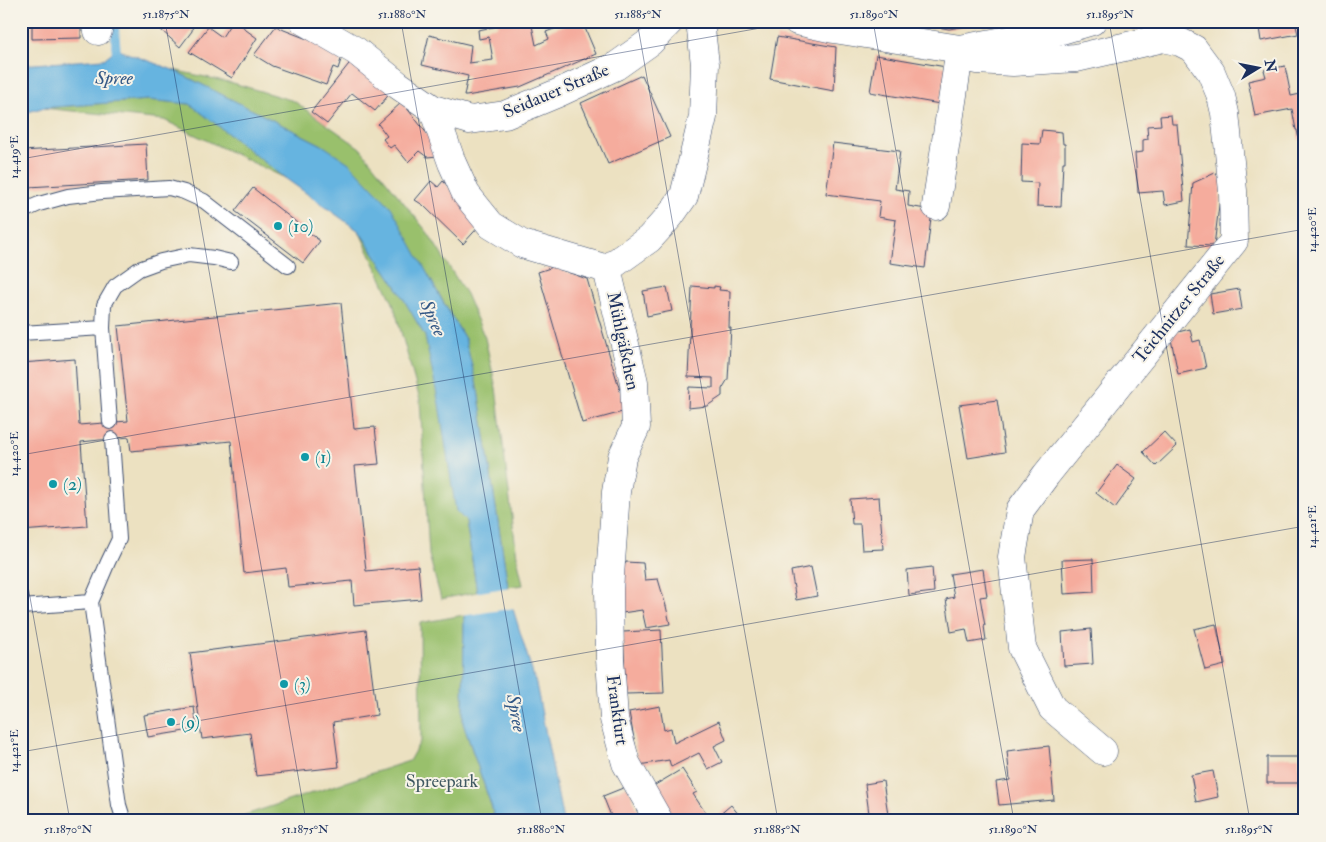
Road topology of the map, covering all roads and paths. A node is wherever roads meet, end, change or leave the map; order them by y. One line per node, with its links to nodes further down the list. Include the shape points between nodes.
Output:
1 (304, 21): 8 (street, Seidauer Straße, via 356,51)
2 (670, 21): 8 (street, Seidauer Straße, via 650,42 616,66 505,115 470,120)
3 (700, 21): 13 (street, Mühlgäßchen, via 705,64 703,117 684,196 649,239)
4 (797, 21): 6 (street, Teichnitzer Straße)
5 (1092, 21): 7 (street, Teichnitzer Straße, via 1058,31)
6 (836, 25): 7 (street, Teichnitzer Straße)
7 (960, 49): 9 (street); 21 (street, Teichnitzer Straße, via 976,60 1013,62 1076,58 1163,38 1180,42 1194,49 1211,72 1225,114 1233,191 1234,241 1020,510 1012,557 1022,648 1052,708)
8 (433, 109): 13 (street, Mühlgäßchen, via 466,194 491,225 522,244)
9 (936, 206)
10 (21, 212): 12 (lane, via 68,196 169,188 204,201)
11 (231, 262): 14 (lane, via 189,255 139,269 114,286 104,305)
12 (288, 266)
13 (607, 269): 18 (street, Mühlgäßchen, via 634,382 636,426 622,457 616,492)
14 (102, 328): 15 (lane); 16 (lane)
15 (21, 333)
16 (110, 422)
17 (112, 438): 19 (lane, via 120,539)
18 (609, 590): 23 (street, Frankfurt, via 614,719 626,763)
19 (91, 602): 20 (lane); 22 (lane, via 119,805)
20 (21, 607)
21 (1103, 751)
22 (124, 821)
23 (659, 821)

